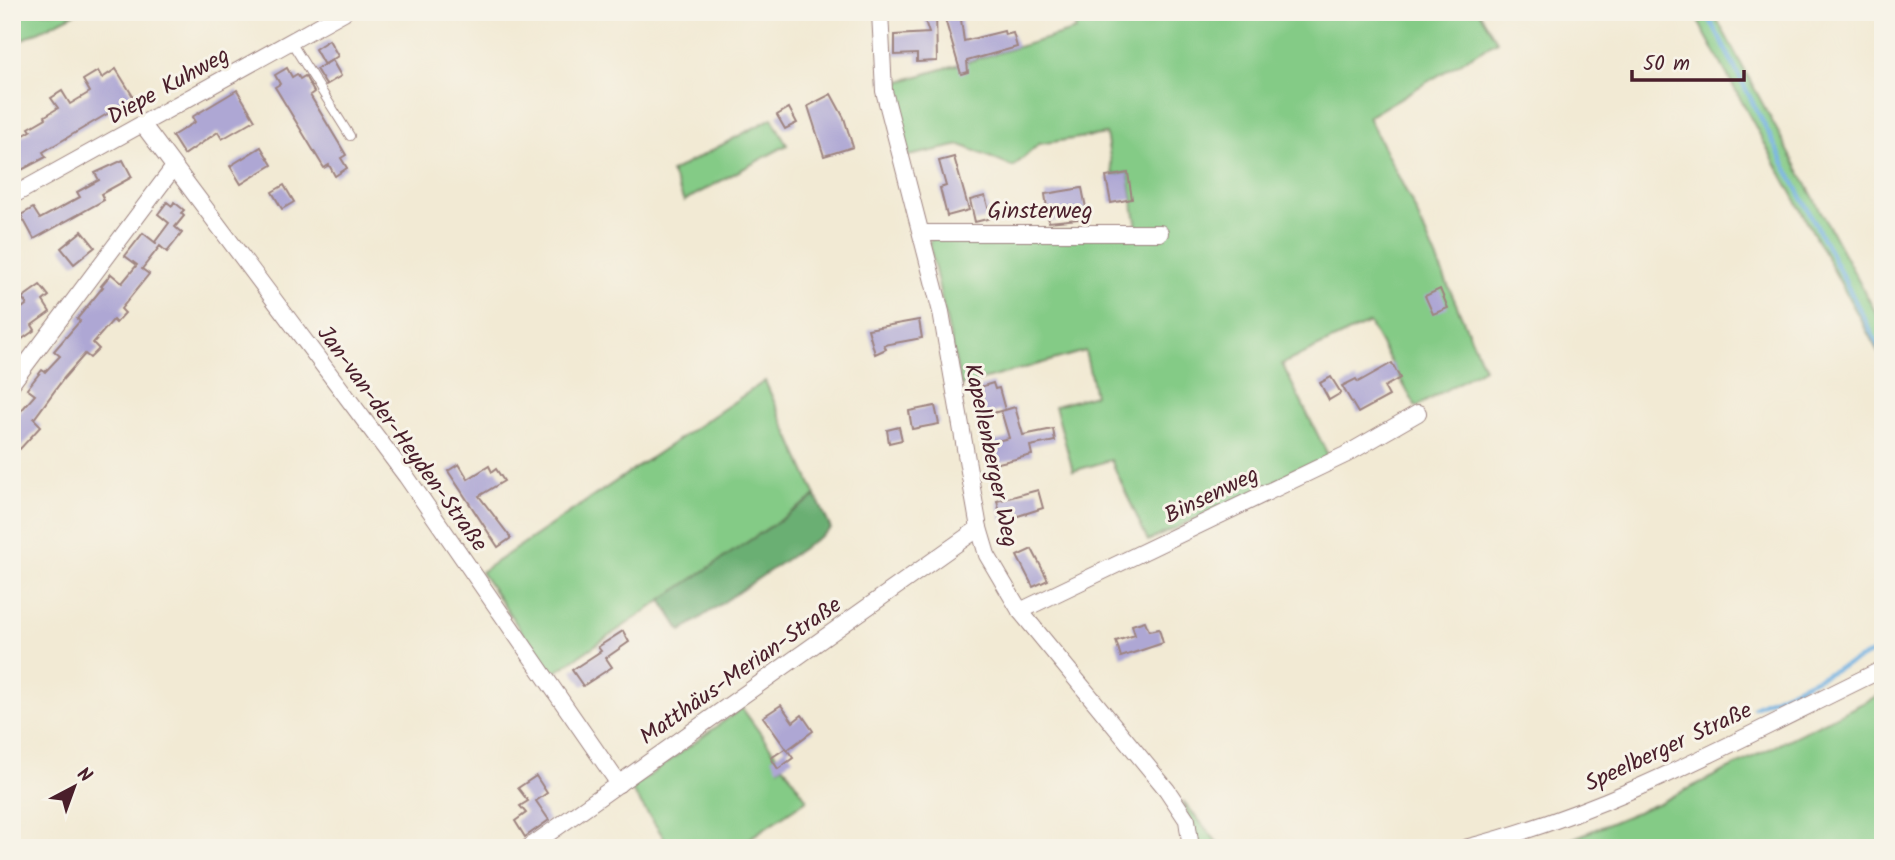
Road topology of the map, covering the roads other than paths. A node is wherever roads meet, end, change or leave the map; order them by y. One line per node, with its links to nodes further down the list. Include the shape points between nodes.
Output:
1 (344, 12): 3 (street, Diepe Kuhweg)
2 (880, 12): 8 (street, Kapellenberger Weg, via 884,92)
3 (291, 42): 4 (street, Diepe Kuhweg); 5 (lane)
4 (143, 125): 6 (street, Jan-van-der-Heyden-Straße); 7 (street, Diepe Kuhweg)
5 (350, 136)
6 (174, 167): 10 (street); 15 (street, Jan-van-der-Heyden-Straße, via 406,476)
7 (12, 196)
8 (921, 233): 9 (street, Ginsterweg); 12 (street, Kapellenberger Weg, via 941,312)
9 (1160, 233)
10 (12, 383)
11 (1418, 413): 13 (street, Binsenweg, via 1345,455)
12 (979, 528): 13 (street, Kapellenberger Weg, via 987,555); 15 (street, Matthäus-Merian-Straße)
13 (1020, 611): 17 (street, Kapellenberger Weg, via 1167,790 1187,820)
14 (1883, 669): 18 (street, Speelberger Straße, via 1613,800)
15 (619, 784): 16 (street, Matthäus-Merian-Straße)
16 (527, 848)
17 (1191, 848)
18 (1465, 848)

